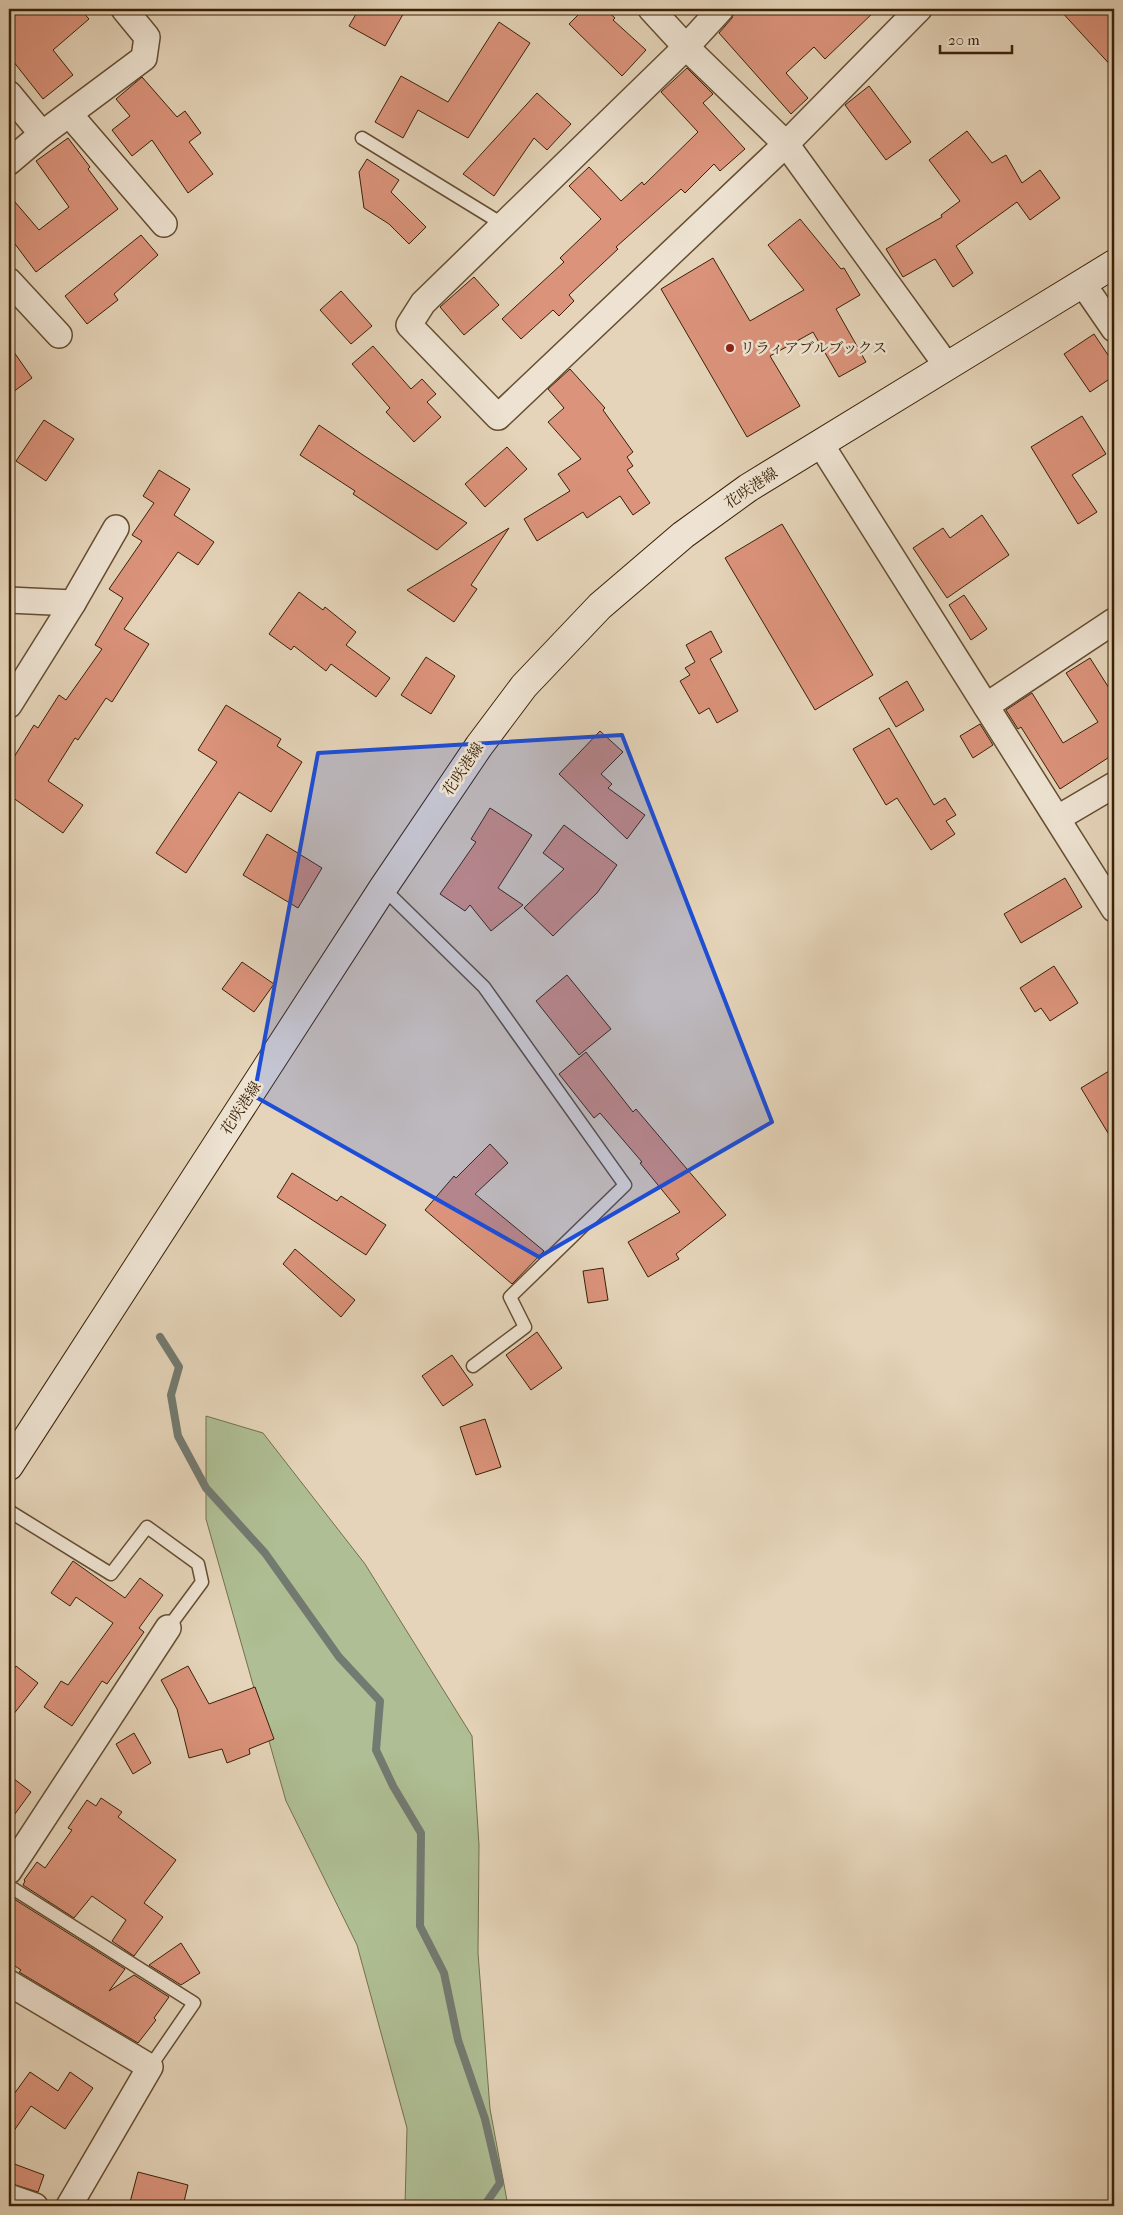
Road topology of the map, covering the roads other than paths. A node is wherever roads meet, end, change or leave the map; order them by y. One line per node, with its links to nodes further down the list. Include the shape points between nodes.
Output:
1 (124, 9): 7 (street, via 147,37 144,58)
2 (651, 9): 5 (street)
3 (721, 9): 5 (street)
4 (918, 9): 10 (street)
5 (686, 47): 10 (street); 13 (street)
6 (9, 94): 8 (street)
7 (70, 115): 8 (street); 12 (street)
8 (42, 134): 11 (street)
9 (362, 138): 13 (lane)
10 (786, 144): 13 (street, via 498,417 410,325 423,303); 19 (street)
11 (9, 162)
12 (164, 224)
13 (504, 225)
14 (1114, 264): 16 (main road, 花咲港線)
15 (9, 281): 18 (street)
16 (1083, 284): 17 (street); 19 (main road, 花咲港線)
17 (1114, 328)
18 (58, 335)
19 (947, 366): 20 (main road, 花咲港線)
20 (820, 443): 26 (street); 29 (main road, 花咲港線, via 748,488 683,536 600,606 524,686 479,746)
21 (116, 528): 23 (street)
22 (9, 600): 23 (street)
23 (73, 603): 25 (street)
24 (1114, 621): 26 (street)
25 (9, 705)
26 (986, 706): 28 (street)
27 (1114, 785): 28 (street)
28 (1058, 818): 30 (street)
29 (383, 888): 31 (lane, via 484,987 626,1185 510,1298 524,1327); 32 (main road, 花咲港線)
30 (1114, 908)
31 (474, 1366)
32 (9, 1466)
33 (9, 1511): 34 (lane, via 111,1574 147,1526 198,1564 202,1582)
34 (168, 1628): 35 (street)
35 (9, 1871)
36 (9, 1886): 38 (lane, via 194,2003)
37 (9, 1983): 38 (street)
38 (150, 2067): 41 (street)
39 (9, 2197): 40 (street)
40 (35, 2206)
41 (69, 2206)

